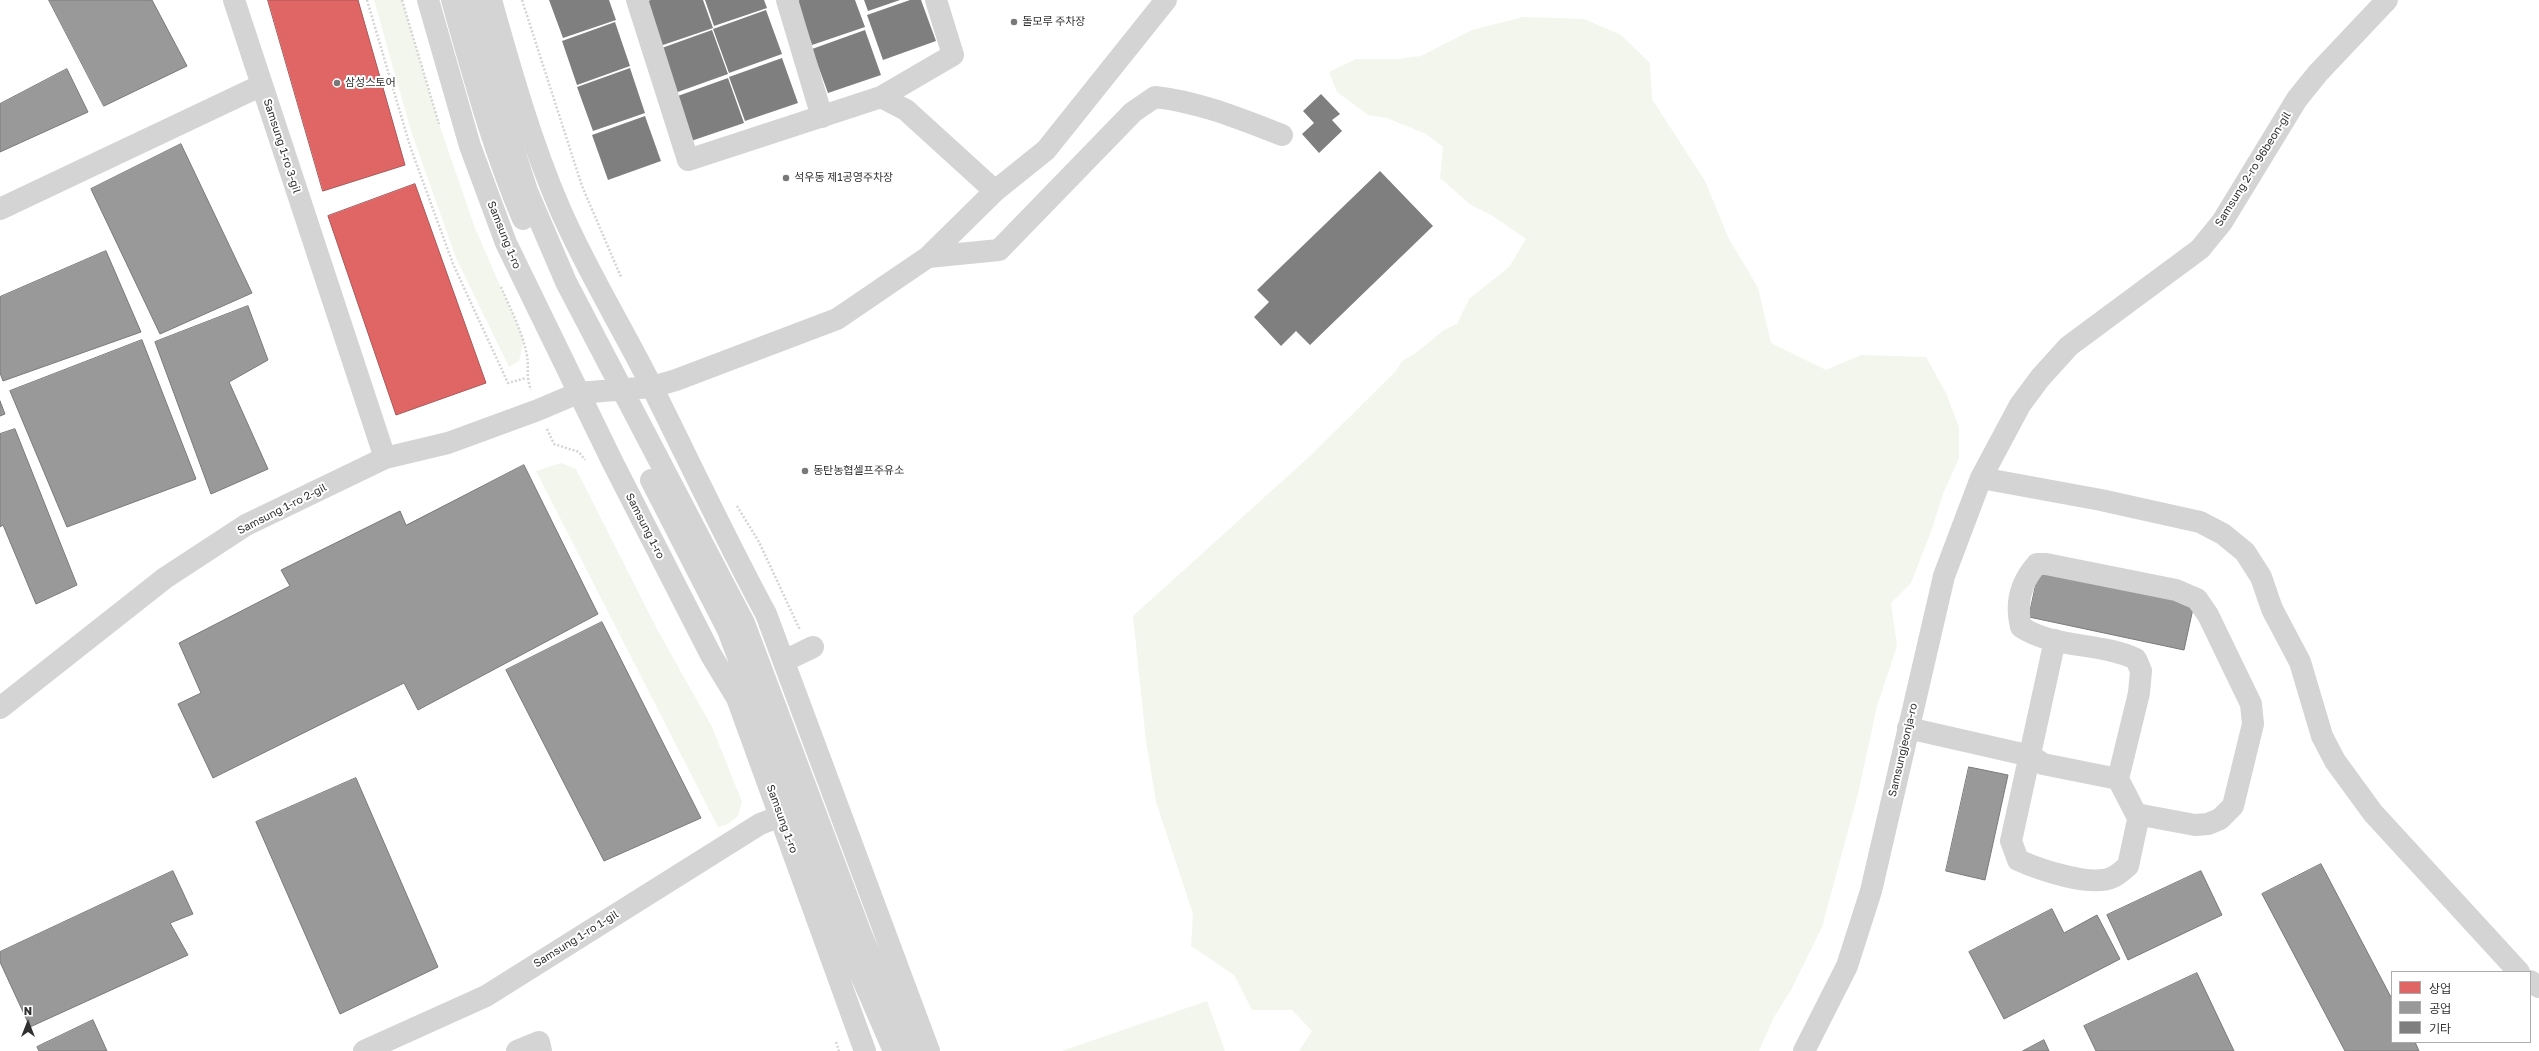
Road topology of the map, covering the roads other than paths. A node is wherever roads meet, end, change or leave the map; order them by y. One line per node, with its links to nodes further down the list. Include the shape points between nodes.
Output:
1 (234, 0): 11 (street)
2 (428, 0): 20 (street, Samsung 1-ro, via 470,146 506,243)
3 (452, 0): 19 (street, via 481,102 509,186 552,286)
4 (469, 0): 19 (street, via 499,106 527,191)
5 (491, 0): 18 (street, via 540,160 598,290)
6 (636, 0): 13 (street, via 688,160)
7 (787, 0): 13 (street)
8 (936, 0): 12 (street, via 953,55)
9 (1166, 0): 15 (street, Samsung 1-ro 2-gil, via 1046,150)
10 (2387, 0): 21 (street, Samsung 2-ro 96beon-gil, via 2297,99 2222,222 2200,249 2069,346 2020,405)
11 (262, 85): 16 (street, Samsung 1-ro 3-gil); 22 (street, Samsung 1-ro 3-gil)
12 (881, 98): 13 (street); 15 (street, via 906,110)
13 (822, 117)
14 (1282, 135): 17 (street, via 1185,100 1155,97 1133,112 999,250)
15 (995, 191): 17 (street, Samsung 1-ro 2-gil)
16 (0, 209)
17 (928, 257): 18 (street, Samsung 1-ro 2-gil, via 837,319)
18 (652, 387): 19 (street, Samsung 1-ro 2-gil); 26 (street, via 766,614)
19 (613, 390): 20 (street, Samsung 1-ro 2-gil); 38 (street, via 728,630 841,929); 39 (street, via 744,623 861,934)
20 (578, 393): 22 (street, Samsung 1-ro 2-gil, via 448,443); 32 (street, Samsung 1-ro, via 708,648 737,698)
21 (1998, 448): 23 (street, Samsungjeonja-ro)
22 (385, 458): 27 (street, Samsung 1-ro 2-gil, via 246,525 165,578)
23 (1980, 478): 28 (street, Samsungjeonja-ro, via 1944,576); 33 (street, via 2101,500 2200,522 2223,534 2245,552 2261,577 2272,610 2300,662 2322,736 2335,761 2373,813)
24 (2055, 640): 29 (street); 30 (street, via 2122,652 2136,659 2142,671); 31 (street, via 2036,636 2021,627 2018,613 2020,594 2028,574 2037,564 2176,590 2197,598 2248,697 2253,724 2233,806 2220,819 2208,824 2195,825)
25 (813, 647): 26 (street)
26 (784, 661): 40 (street)
27 (0, 708)
28 (1908, 728): 29 (street); 41 (street, Samsungjeonja-ro, via 1871,891 1847,966)
29 (2031, 756): 30 (street, via 2043,764); 31 (street, via 2011,841 2018,860 2064,876 2112,878 2128,866)
30 (2118, 779): 31 (street, via 2136,814)
31 (2139, 815)
32 (781, 816): 34 (street, Samsung 1-ro 1-gil, via 760,824 486,996); 37 (street, Samsung 1-ro)
33 (2518, 971)
34 (364, 1051)
35 (517, 1051): 36 (street, via 539,1042)
36 (541, 1051)
37 (865, 1051)
38 (894, 1051)
39 (910, 1051)
40 (929, 1051)
41 (1804, 1051)

